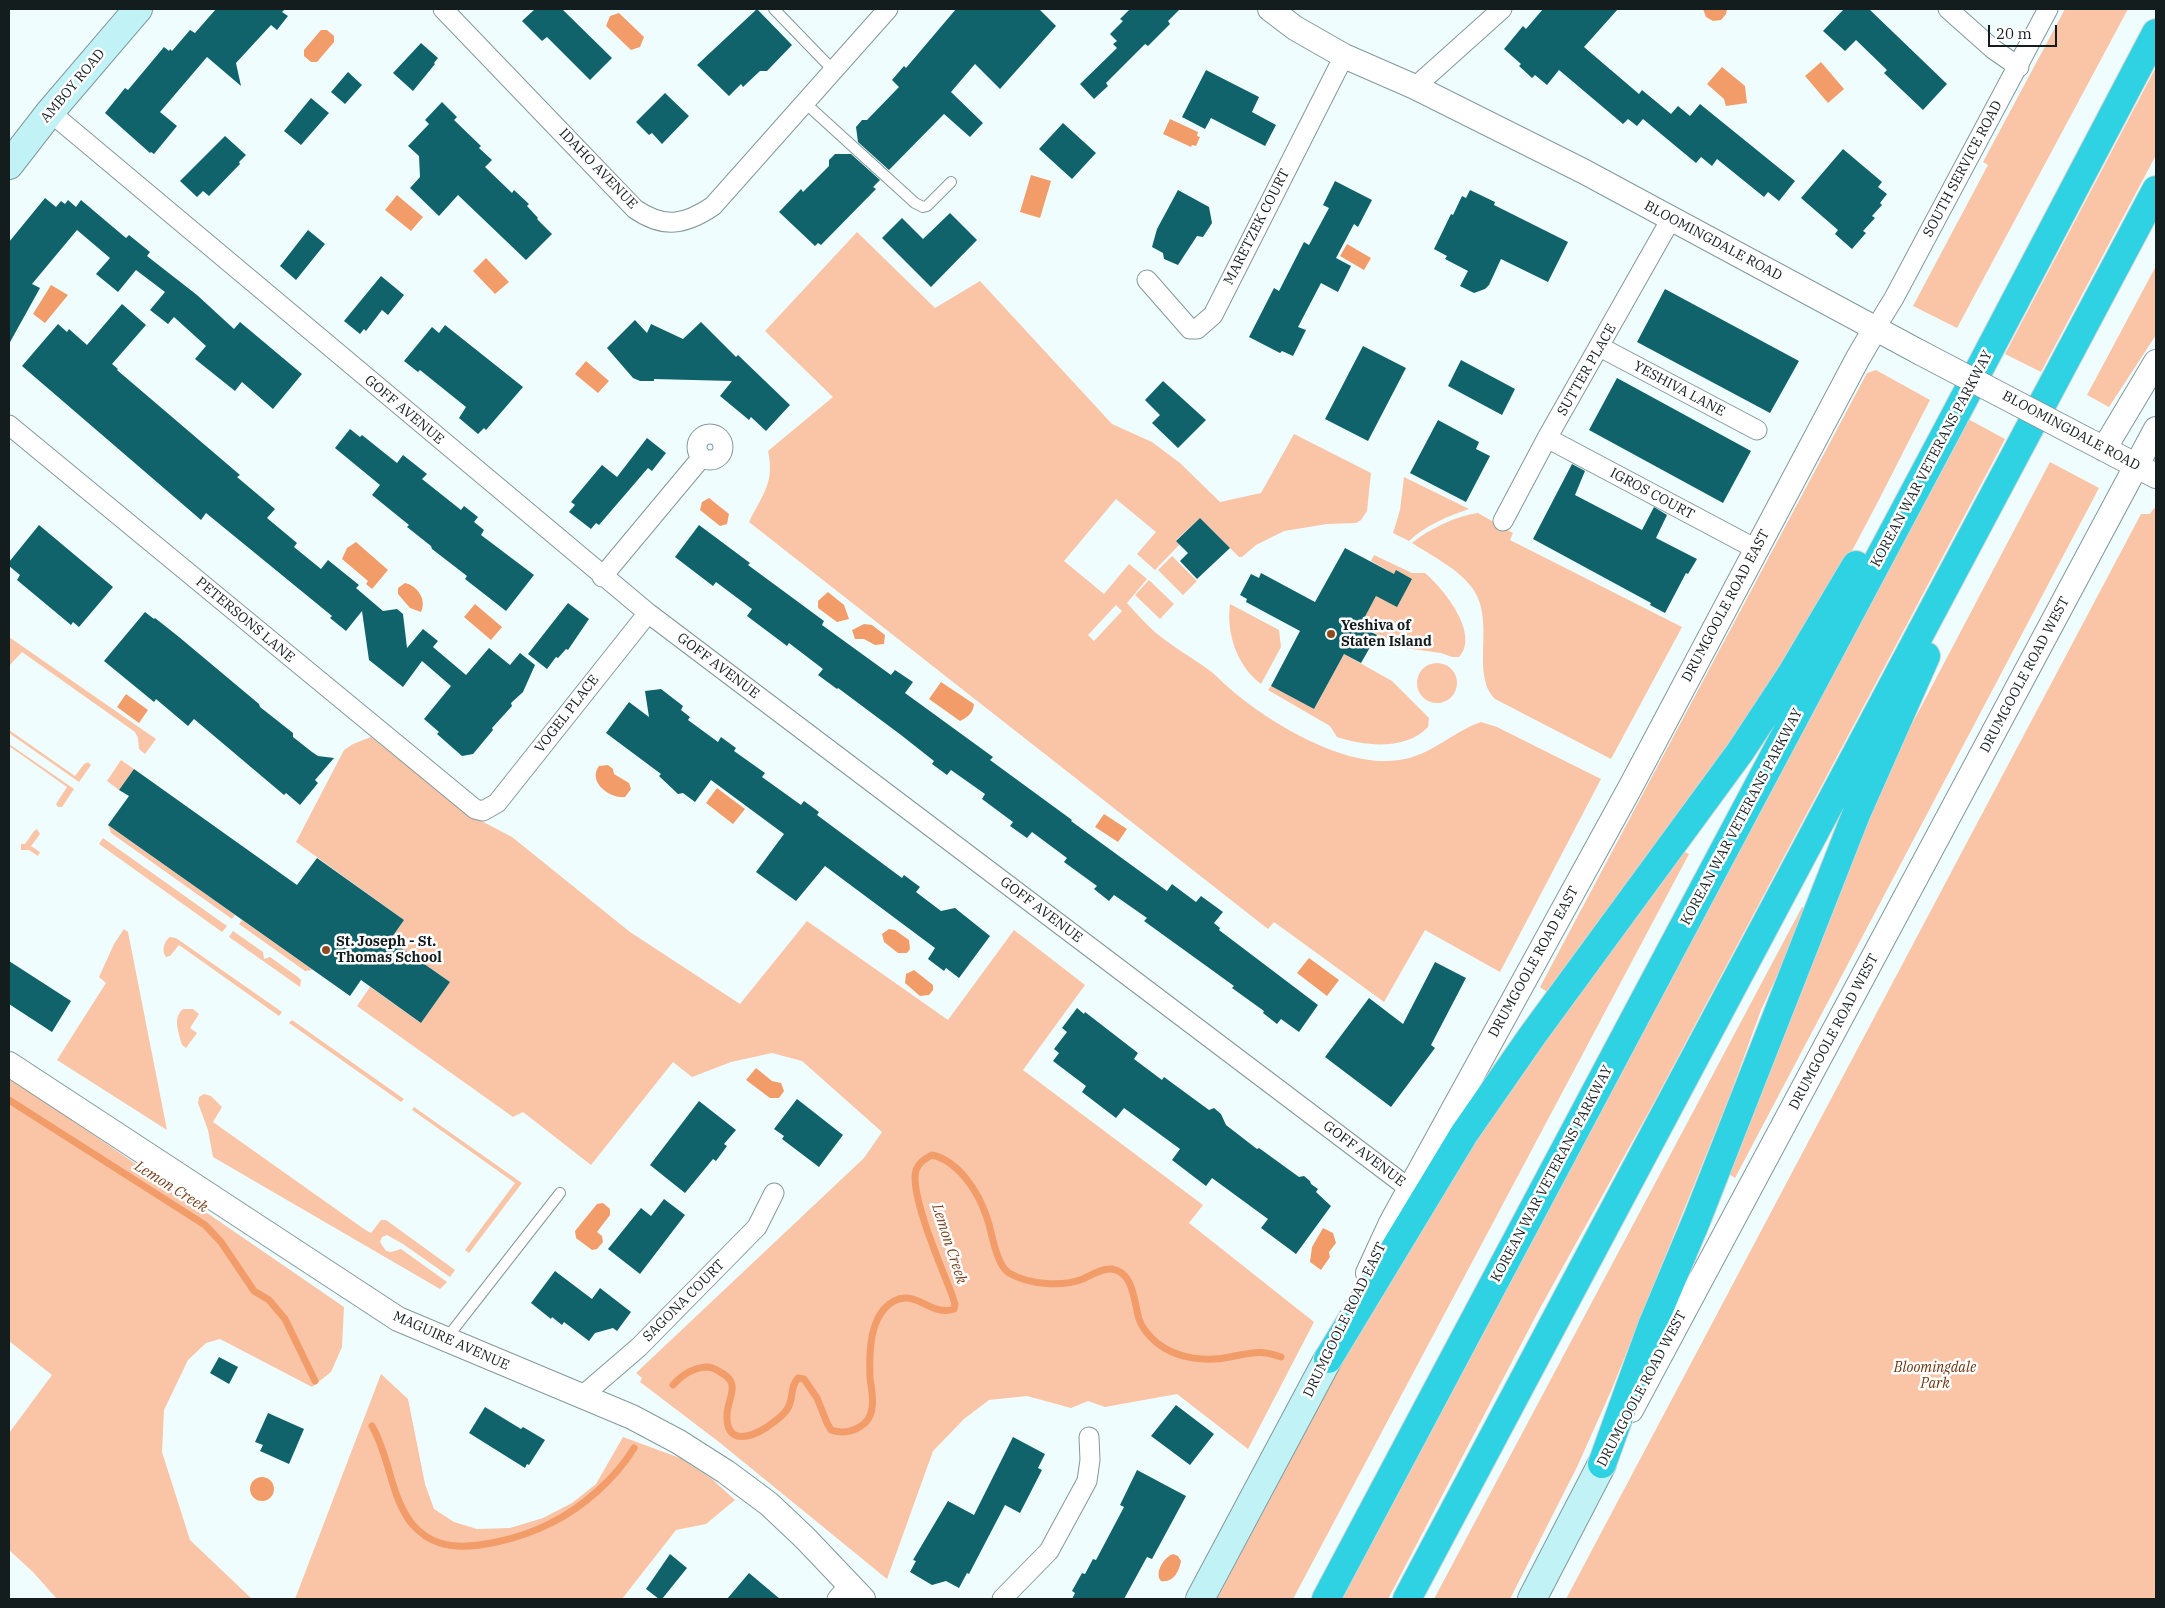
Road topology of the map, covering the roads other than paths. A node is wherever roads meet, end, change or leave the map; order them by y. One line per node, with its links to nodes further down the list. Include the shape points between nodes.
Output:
1 (138, 9): 17 (main road, AMBOY ROAD)
2 (443, 9): 16 (street, IDAHO AVENUE, via 648,218 686,221 713,206)
3 (774, 9): 13 (lane)
4 (888, 9): 13 (street, IDAHO AVENUE)
5 (1270, 9): 11 (street, BLOOMINGDALE ROAD, via 1295,28)
6 (1502, 9): 14 (street)
7 (1948, 9): 12 (street, via 1993,49)
8 (2048, 9): 12 (street, SOUTH SERVICE ROAD)
9 (2156, 17): 15 (highway)
10 (2156, 33): 15 (highway, KOREAN WAR VETERANS PARKWAY)
11 (1344, 56): 14 (street, BLOOMINGDALE ROAD); 24 (street, MARETZEK COURT, via 1213,315 1197,329 1190,328)
12 (2019, 67): 25 (street, SOUTH SERVICE ROAD)
13 (833, 70): 16 (street, IDAHO AVENUE)
14 (1415, 87): 22 (street, BLOOMINGDALE ROAD)
15 (2123, 95): 29 (highway, KOREAN WAR VETERANS PARKWAY)
16 (804, 102): 19 (lane, via 923,207)
17 (50, 112): 18 (main road, AMBOY ROAD); 39 (street, GOFF AVENUE)
18 (9, 165)
19 (951, 182)
20 (2156, 190): 23 (highway)
21 (2156, 203): 23 (highway)
22 (1672, 219): 25 (street, BLOOMINGDALE ROAD); 26 (street, SUTTER PLACE)
23 (2122, 256): 37 (highway)
24 (1147, 280)
25 (1875, 329): 33 (street, BLOOMINGDALE ROAD, bridge); 38 (street, DRUMGOOLE ROAD EAST)
26 (1600, 347): 31 (street, YESHIVA LANE); 32 (street, SUTTER PLACE)
27 (2156, 362): 33 (street)
28 (9, 425): 41 (street, PETERSONS LANE, via 469,806)
29 (1950, 425): 47 (highway, via 1852,572 1740,752 1464,1134); 54 (highway, KOREAN WAR VETERANS PARKWAY)
30 (2156, 429): 35 (street, DRUMGOOLE ROAD WEST)
31 (1757, 430)
32 (1547, 438): 36 (street, SUTTER PLACE); 38 (street, IGROS COURT)
33 (2097, 445): 35 (street, BLOOMINGDALE ROAD)
34 (702, 457): 39 (street)
35 (2146, 471): 50 (street, DRUMGOOLE ROAD WEST)
36 (1503, 521)
37 (1980, 522): 50 (highway, via 1918,678 1857,812 1652,1326); 55 (highway)
38 (1756, 549): 43 (street, DRUMGOOLE ROAD EAST, via 1631,786)
39 (602, 577): 40 (street, GOFF AVENUE)
40 (648, 613): 41 (street, VOGEL PLACE, via 497,803); 43 (street, GOFF AVENUE)
41 (483, 811)
42 (9, 1064): 46 (street, MAGUIRE AVENUE, via 398,1318)
43 (1410, 1189): 47 (street, DRUMGOOLE ROAD EAST)
44 (560, 1193): 46 (lane)
45 (774, 1193): 48 (street, SAGONA COURT, via 757,1227 639,1347)
46 (446, 1340): 48 (street, MAGUIRE AVENUE)
47 (1328, 1358): 53 (main road, DRUMGOOLE ROAD EAST)
48 (581, 1397): 51 (street, MAGUIRE AVENUE, via 679,1442 726,1472 769,1504 805,1538)
49 (1089, 1437): 52 (street, via 1087,1481 1049,1551)
50 (1602, 1464): 56 (main road, DRUMGOOLE ROAD WEST)
51 (850, 1595)
52 (1002, 1599)
53 (1200, 1599)
54 (1326, 1599)
55 (1407, 1599)
56 (1532, 1599)

